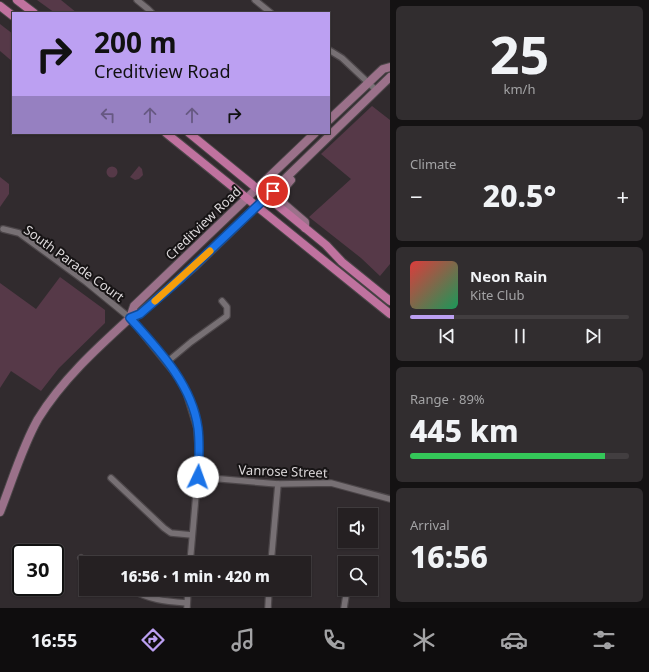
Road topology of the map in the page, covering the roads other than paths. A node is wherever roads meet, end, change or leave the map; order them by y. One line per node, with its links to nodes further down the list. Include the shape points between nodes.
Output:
1 (17, 0): 5 (main road)
2 (137, 0): 6 (street)
3 (255, 0): 7 (street)
4 (0, 6): 8 (main road)
5 (33, 12)
6 (151, 12)
7 (270, 12)
8 (12, 15)
9 (330, 51): 12 (street)
10 (390, 67): 12 (main road, via 383,69)
11 (390, 77): 13 (main road, Creditview Road)
12 (369, 83): 13 (street); 14 (main road)
13 (376, 90): 18 (main road, Creditview Road)
14 (330, 119)
15 (167, 134): 21 (main road)
16 (190, 134): 19 (main road)
17 (314, 134): 19 (main road, Creditview Road)
18 (311, 155): 20 (main road, Creditview Road); 24 (main road, via 307,165 287,184 283,193 284,204 305,222)
19 (257, 188): 20 (main road); 21 (main road, Creditview Road)
20 (267, 197): 22 (main road, Creditview Road); 24 (main road)
21 (246, 198): 22 (main road); 28 (main road, Creditview Road, via 134,306)
22 (256, 206): 27 (main road); 28 (main road, Creditview Road, via 179,280 140,314)
23 (4, 228): 28 (street, South Parade Court, via 18,233 86,282)
24 (305, 228): 26 (main road)
25 (222, 301): 29 (street, via 227,307 227,316)
26 (390, 301)
27 (390, 314)
28 (130, 318): 29 (street, South Parade Court); 34 (main road, Creditview Road, via 75,369 49,403 37,421)
29 (167, 362): 30 (street, South Parade Court, via 186,392 198,428)
30 (198, 477): 32 (street, Vanrose Street); 35 (street, South Parade Court)
31 (111, 478): 35 (street, via 171,533)
32 (278, 484): 33 (street, Vanrose Street, via 331,483); 37 (street)
33 (390, 499)
34 (0, 512)
35 (192, 535): 36 (street, South Parade Court)
36 (190, 556)
37 (273, 556)
38 (143, 596): 41 (street)
39 (269, 596): 42 (street)
40 (346, 596): 43 (street)
41 (187, 605)
42 (268, 608)
43 (344, 608)

